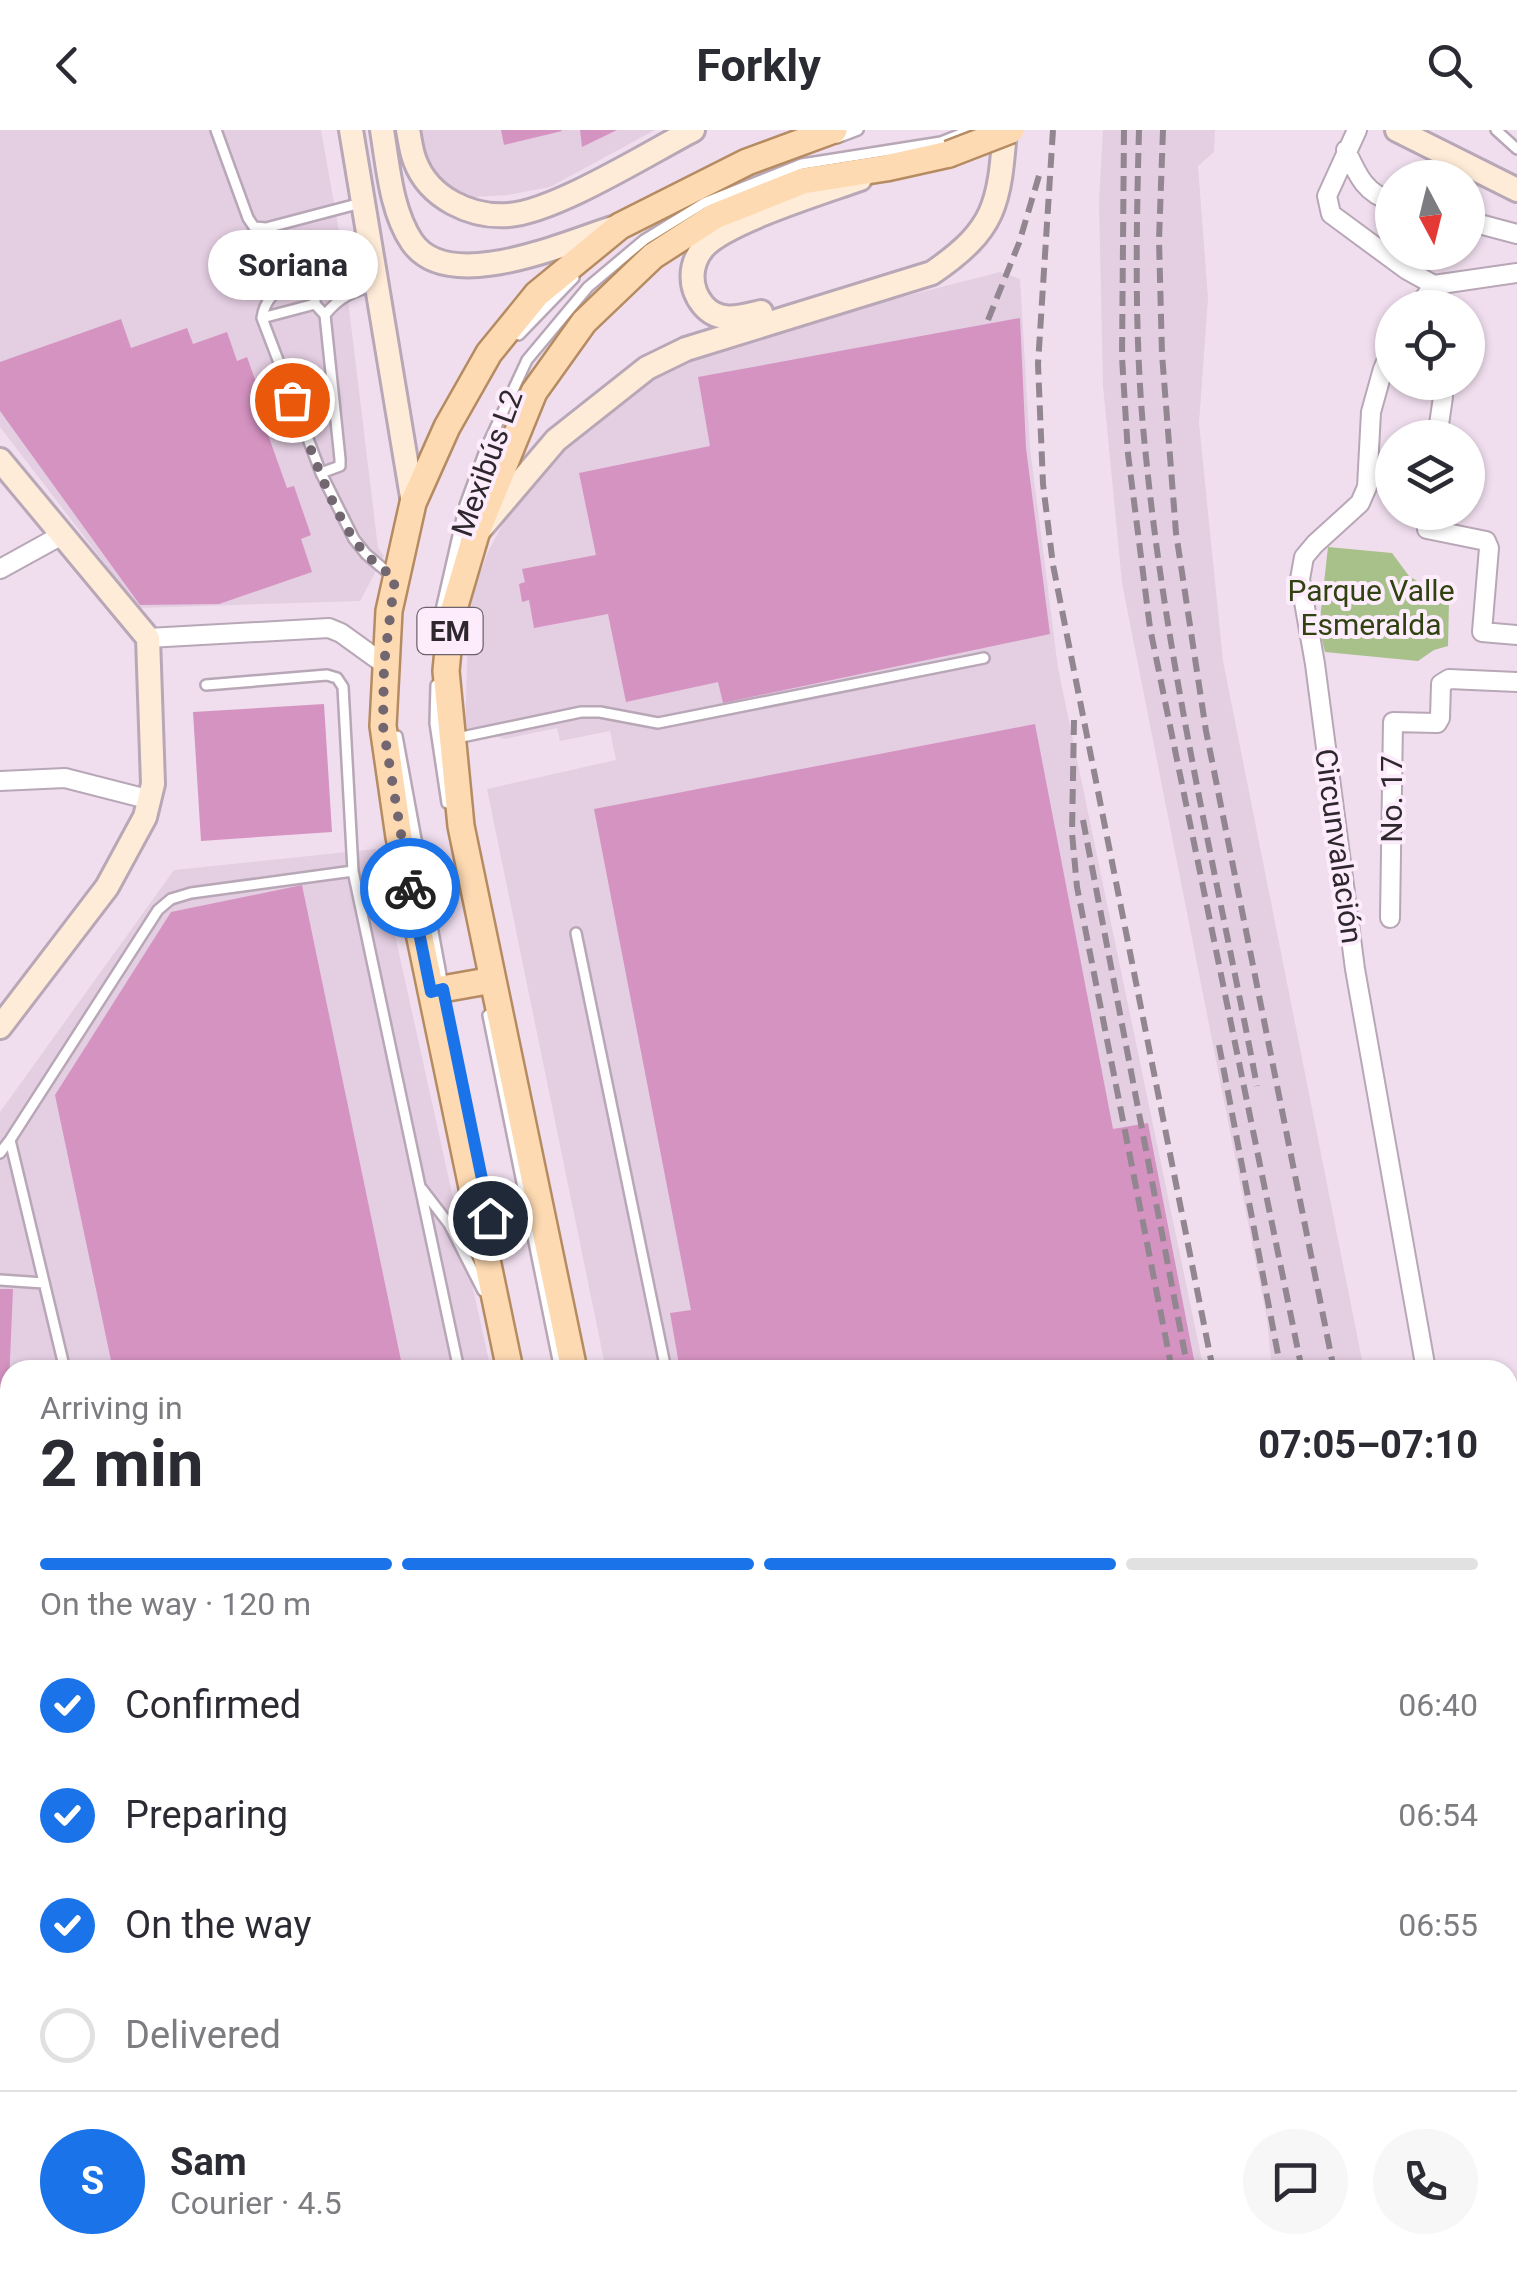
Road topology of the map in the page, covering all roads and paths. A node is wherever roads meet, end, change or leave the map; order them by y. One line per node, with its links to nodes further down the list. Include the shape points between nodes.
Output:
1 (216, 130): 20 (lane, via 254,227)
2 (351, 130): 20 (main road)
3 (382, 130): 21 (main road, via 413,244 448,265 490,265)
4 (408, 130): 5 (main road, via 415,161 449,202 509,215 545,207)
5 (692, 130)
6 (834, 130): 21 (main road, EM, via 746,162)
7 (858, 130): 55 (lane, Mexibús L2, via 695,196 605,247 498,356 461,422 410,550 395,725)
8 (971, 130): 15 (lane, Mexibús L2)
9 (1008, 130): 15 (main road, EM, bridge); 28 (main road, via 994,210 961,253 932,274)
10 (1356, 130): 16 (street)
11 (1397, 130): 18 (main road)
12 (1496, 130): 14 (lane)
13 (1506, 130): 14 (lane)
14 (1517, 146)
15 (945, 148): 17 (main road, EM); 53 (lane, Mexibús L2, via 802,164 704,203 644,240 588,287 527,360 465,506 438,618 435,723)
16 (1346, 150): 19 (street, via 1359,179); 26 (street, via 1327,196 1331,214)
17 (886, 168): 28 (main road, via 740,226 705,245 692,266 693,287 714,316 735,318 814,300); 37 (main road, EM, via 802,181 716,216 653,256 584,322 534,392)
18 (1517, 190)
19 (1375, 193)
20 (363, 202): 24 (main road)
21 (620, 226): 35 (main road, EM, via 537,294 488,353)
22 (1485, 226): 23 (street)
23 (1517, 234)
24 (375, 274): 29 (lane, via 317,290); 30 (lane); 31 (lane, via 290,282 276,289); 35 (main road)
25 (1517, 274): 26 (street)
26 (1434, 285): 27 (street)
27 (1430, 290)
28 (842, 302): 37 (main road, via 686,349 647,368 556,440)
29 (316, 304): 30 (lane); 31 (lane)
30 (325, 316): 34 (lane, via 340,466)
31 (262, 318): 34 (lane)
32 (1375, 397): 71 (street, Circunvalación, via 1360,504 1314,544 1300,579 1355,969)
33 (0, 460): 38 (main road)
34 (320, 472): 40 (lane, via 354,540)
35 (413, 503): 40 (main road, EM)
36 (1436, 530): 41 (street, via 1486,541 1482,632)
37 (476, 534): 47 (main road, EM, via 451,619 446,672)
38 (60, 536): 39 (street); 42 (main road)
39 (0, 568)
40 (395, 578): 44 (main road, EM)
41 (1517, 635)
42 (148, 638): 44 (street, via 329,628); 49 (main road)
43 (984, 658): 47 (lane, via 658,723 581,712)
44 (384, 664): 55 (main road, EM, via 383,726 400,838)
45 (1517, 682): 51 (street, No. 17, via 1449,679 1441,684 1437,723 1393,722)
46 (206, 685): 50 (lane, via 337,678 343,687)
47 (452, 739): 54 (main road, EM)
48 (0, 782): 49 (street, via 66,778)
49 (151, 800): 56 (main road, via 107,888)
50 (353, 870): 57 (lane, via 171,899); 60 (lane)
51 (1390, 918)
52 (576, 933): 70 (lane)
53 (473, 943)
54 (484, 975): 55 (main road); 68 (lane); 69 (main road, EM)
55 (441, 996): 63 (main road, EM)
56 (0, 1027)
57 (10, 1140): 59 (lane); 62 (lane)
58 (475, 1142): 67 (lane)
59 (0, 1153)
60 (420, 1187): 63 (lane, via 449,1224); 65 (lane)
61 (0, 1280): 62 (lane)
62 (44, 1283): 64 (lane)
63 (500, 1322): 66 (main road, EM)
64 (63, 1360)
65 (457, 1360)
66 (508, 1360)
67 (520, 1360)
68 (558, 1360)
69 (572, 1360)
70 (664, 1360)
71 (1424, 1360)

